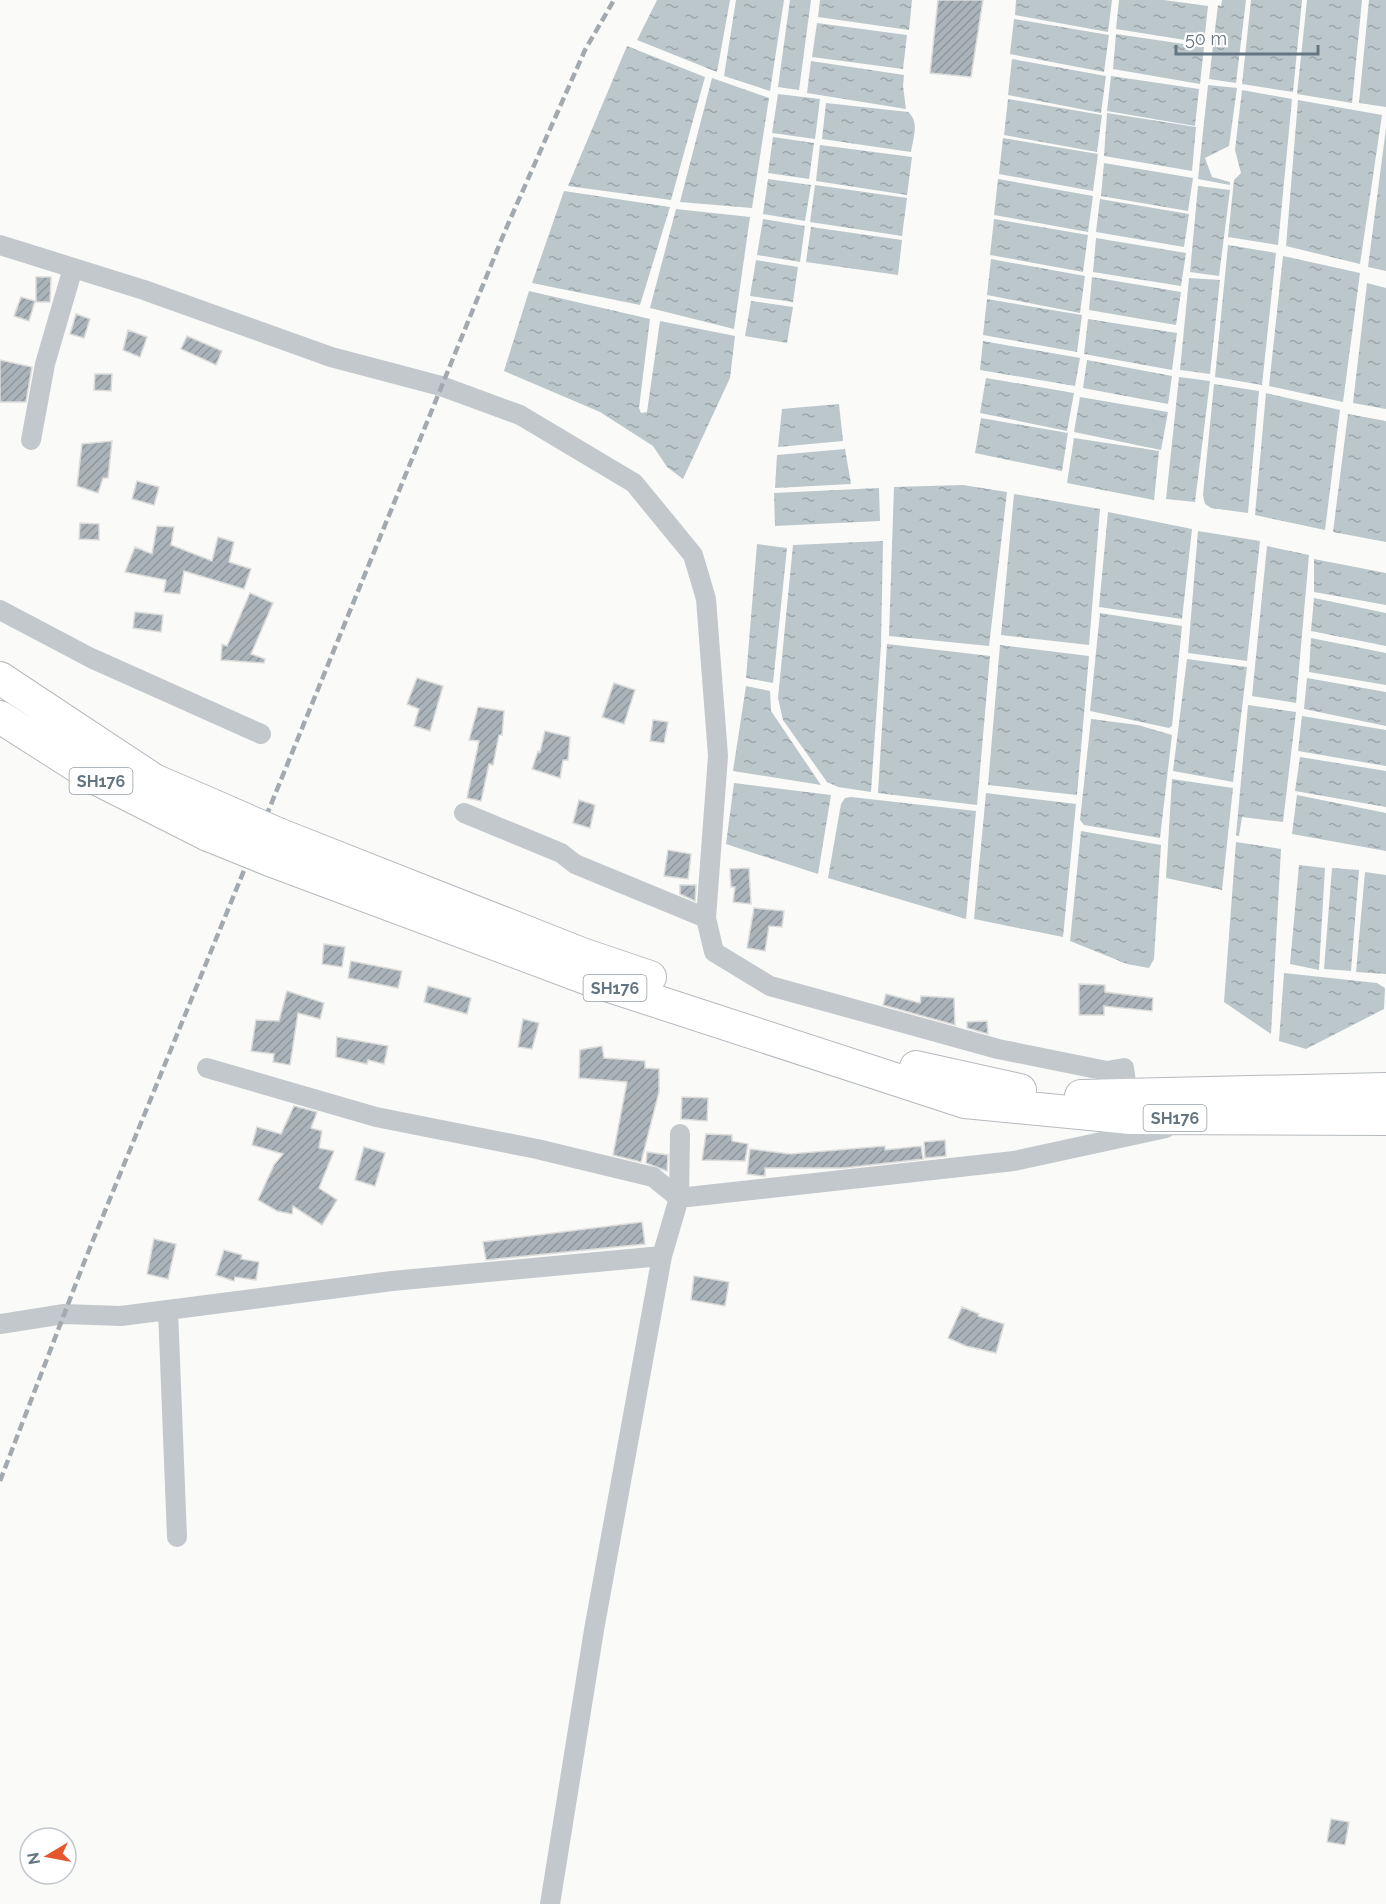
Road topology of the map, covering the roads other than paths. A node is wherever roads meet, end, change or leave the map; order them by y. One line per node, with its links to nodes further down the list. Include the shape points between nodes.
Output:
1 (0, 245): 2 (street)
2 (73, 268): 3 (street, via 45,364); 10 (street, via 331,357 441,386 520,415 634,483 693,555 706,599 718,756)
3 (31, 440)
4 (0, 610): 7 (street, via 91,658)
5 (0, 678): 9 (main road)
6 (0, 717): 9 (main road, SH176, via 97,779)
7 (261, 734)
8 (464, 813): 10 (street)
9 (210, 820): 13 (main road, SH176, bridge, via 591,980 965,1102)
10 (706, 918): 13 (street, via 714,952 770,986 998,1049 1107,1071 1124,1068)
11 (207, 1068): 16 (street, via 376,1117 653,1177)
12 (1384, 1095): 13 (main road); 14 (main road, SH176)
13 (1130, 1107): 14 (main road, SH176)
14 (1216, 1118): 16 (street, via 1014,1161)
15 (680, 1134): 16 (street)
16 (679, 1198): 17 (street)
17 (662, 1256): 18 (street, via 392,1281); 21 (street, via 594,1630)
18 (168, 1310): 19 (street, via 121,1316 64,1314); 20 (street)
19 (0, 1324)
20 (177, 1537)
21 (550, 1904)

